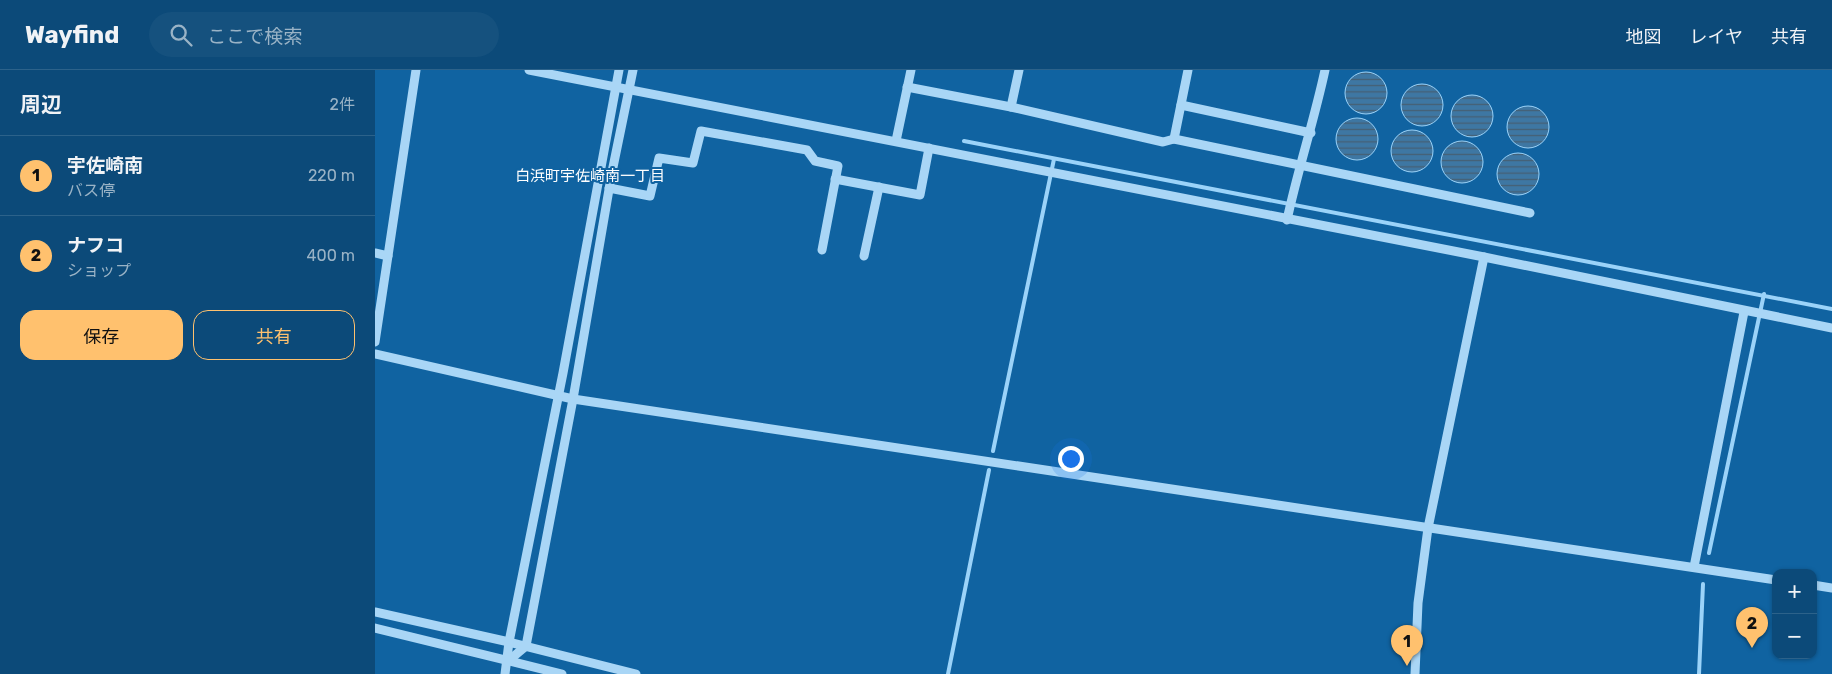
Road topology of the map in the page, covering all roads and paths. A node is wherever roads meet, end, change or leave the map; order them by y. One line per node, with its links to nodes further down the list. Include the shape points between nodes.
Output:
1 (416, 70): 26 (street)
2 (529, 70): 10 (street)
3 (619, 70): 10 (street)
4 (633, 70): 11 (street)
5 (911, 70): 9 (street)
6 (1019, 70): 13 (street)
7 (1188, 70): 12 (street)
8 (1325, 70): 14 (street)
9 (907, 87): 13 (street); 16 (street)
10 (615, 89): 11 (street); 33 (street)
11 (630, 91): 16 (street); 21 (street)
12 (1181, 105): 14 (street); 15 (street)
13 (1011, 107): 15 (street, via 1163,142)
14 (1311, 133): 18 (street)
15 (1174, 139): 18 (street)
16 (896, 141): 17 (street)
17 (929, 148): 20 (street, via 920,195); 23 (street)
18 (1300, 164): 22 (street); 23 (street)
19 (835, 179): 20 (street); 21 (street, via 838,166 815,160 807,150 701,131 693,163 659,158 650,196); 24 (street)
20 (879, 187): 27 (street)
21 (609, 188): 34 (street)
22 (1531, 212)
23 (1287, 220): 28 (street)
24 (822, 250)
25 (375, 253): 26 (street)
26 (388, 256): 31 (street)
27 (864, 256)
28 (1484, 257): 29 (street); 35 (street)
29 (1744, 312): 30 (street); 36 (street)
30 (1832, 328)
31 (375, 342)
32 (375, 354): 33 (street)
33 (558, 397): 34 (street); 42 (street)
34 (573, 399): 35 (street); 43 (street)
35 (1428, 528): 36 (street); 48 (street, via 1418,603)
36 (1695, 568): 37 (street)
37 (1772, 579)
38 (1817, 586): 39 (street)
39 (1832, 588)
40 (375, 612): 42 (street)
41 (375, 628): 44 (street)
42 (509, 642): 43 (street); 44 (street)
43 (526, 646): 44 (street); 47 (street)
44 (508, 661): 45 (street); 46 (street)
45 (505, 674)
46 (562, 674)
47 (637, 674)
48 (1415, 674)

